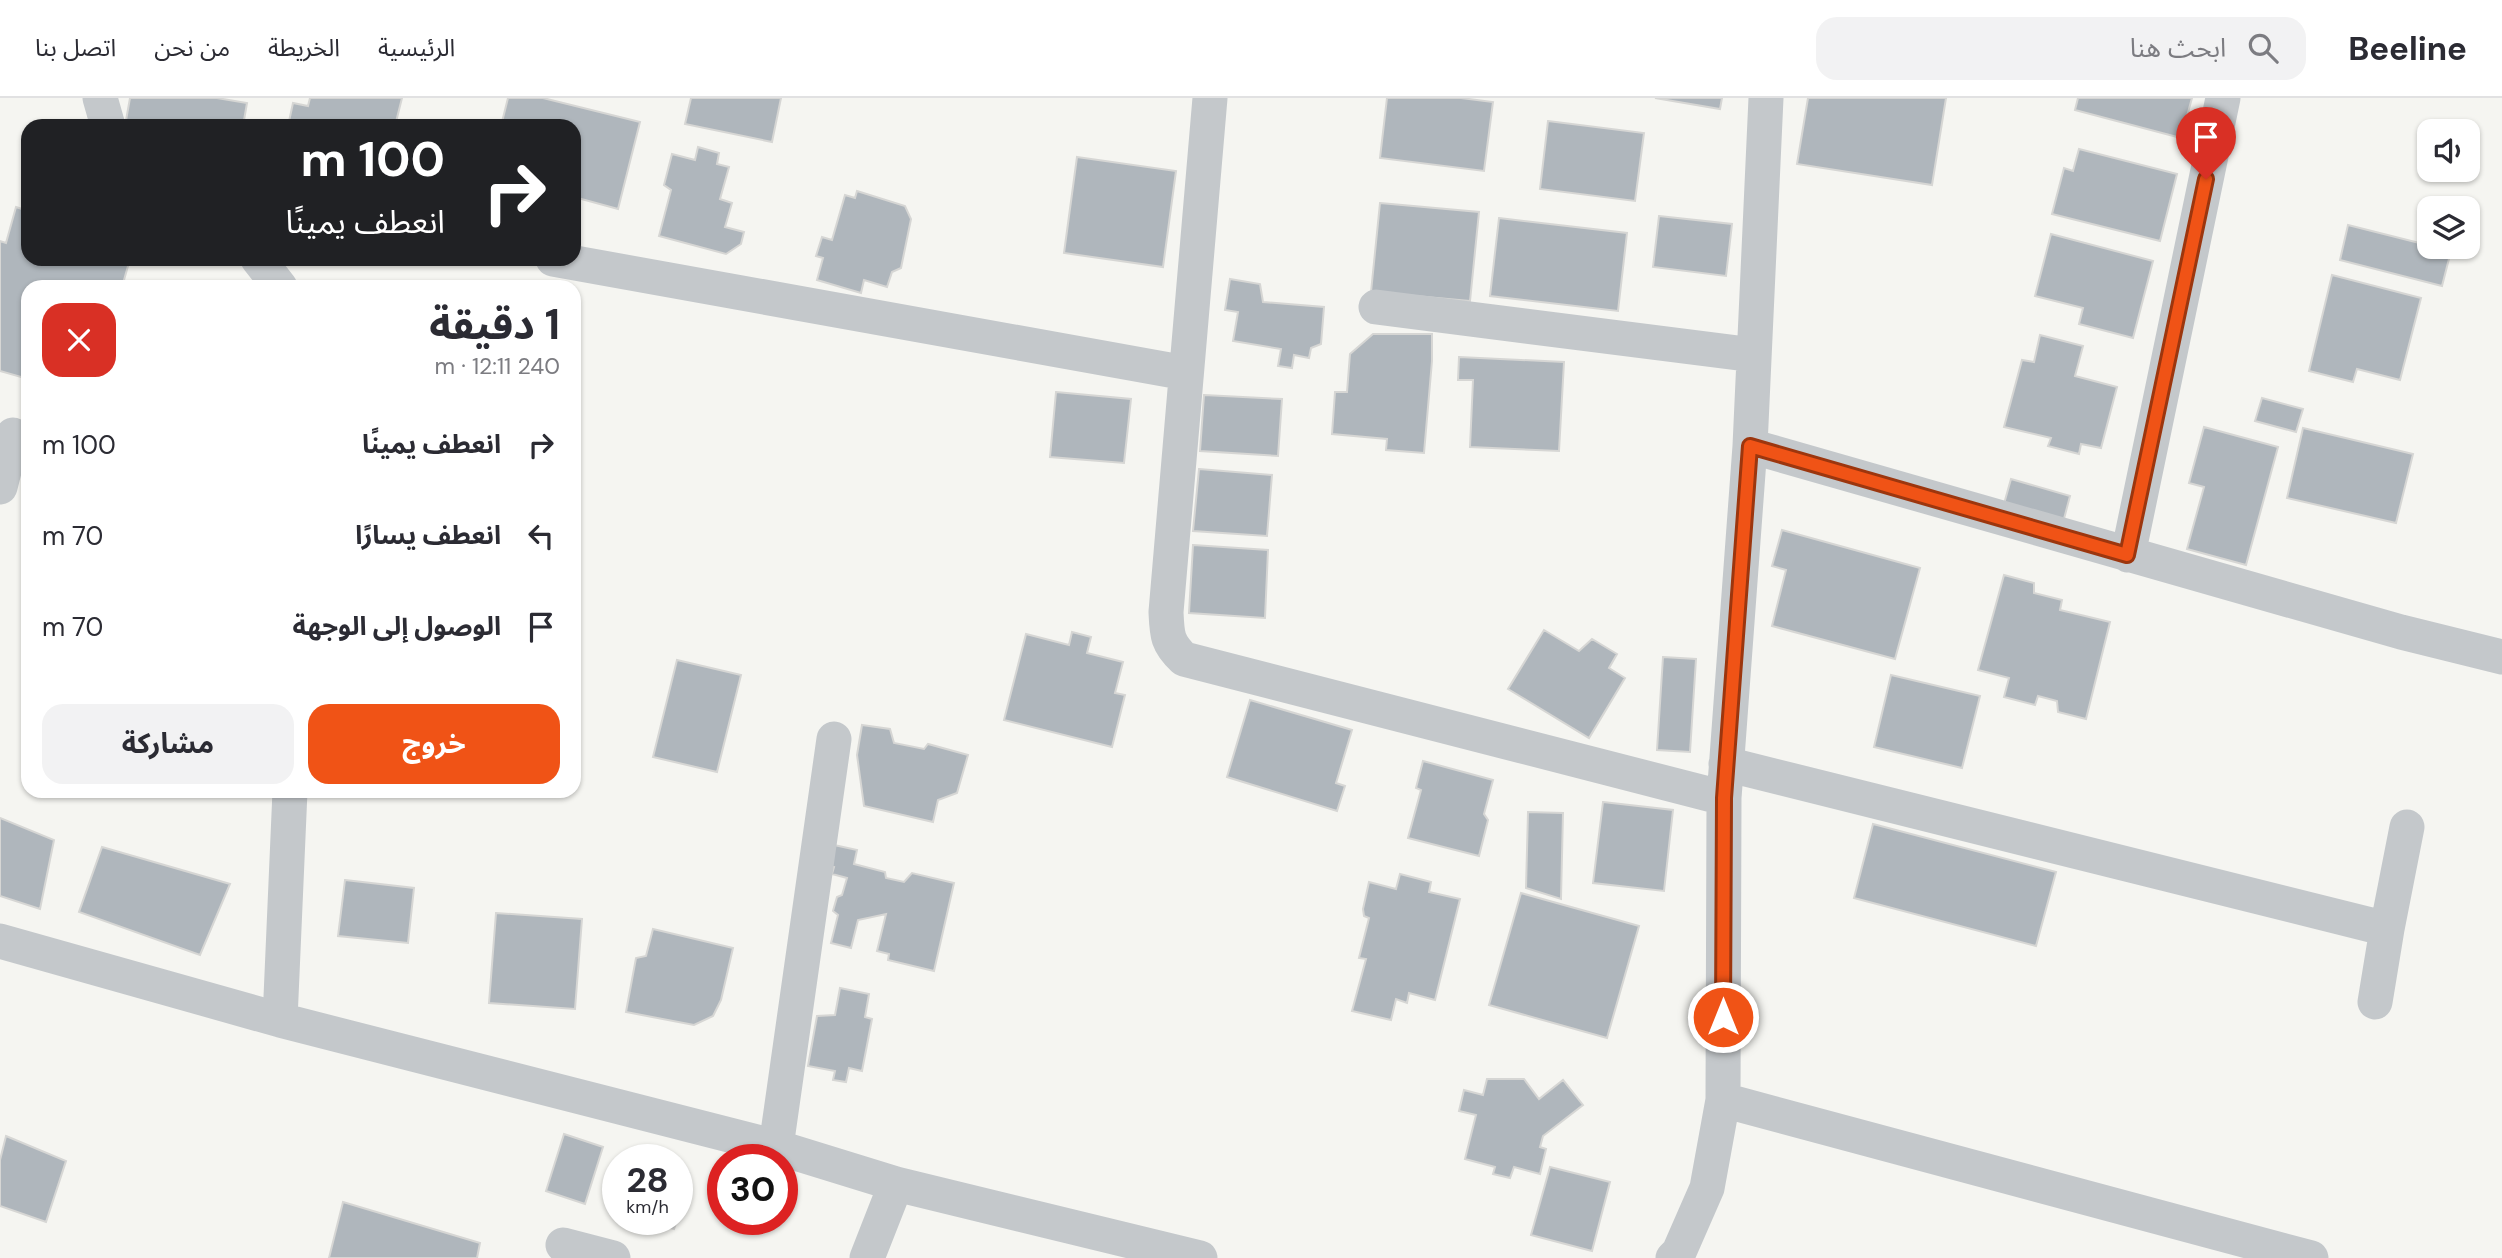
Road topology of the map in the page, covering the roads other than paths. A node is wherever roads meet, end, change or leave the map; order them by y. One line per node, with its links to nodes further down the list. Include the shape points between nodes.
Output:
1 (100, 98): 5 (street)
2 (1210, 98): 11 (street)
3 (1766, 98): 10 (street)
4 (2222, 98): 15 (street)
5 (106, 119)
6 (581, 264): 11 (street)
7 (264, 266): 8 (street)
8 (274, 280)
9 (1376, 307): 10 (street)
10 (1754, 355): 13 (street)
11 (1186, 373): 18 (street, via 1166,612 1167,636 1184,659)
12 (13, 435): 14 (street)
13 (1750, 446): 15 (street); 18 (street)
14 (0, 486)
15 (2127, 555): 16 (street)
16 (2502, 657)
17 (834, 739): 27 (street)
18 (1725, 781): 21 (street); 25 (street)
19 (290, 798): 24 (street)
20 (2407, 827): 21 (street)
21 (2387, 929): 23 (street)
22 (0, 941): 24 (street)
23 (2375, 1002)
24 (280, 1020): 26 (street)
25 (1723, 1100): 34 (street, via 1707,1188); 35 (street)
26 (764, 1144)
27 (776, 1144)
28 (798, 1154): 29 (street)
29 (896, 1184): 32 (street); 33 (street)
30 (563, 1245): 31 (street)
31 (613, 1258)
32 (867, 1258)
33 (1200, 1258)
34 (1673, 1258)
35 (2311, 1258)

